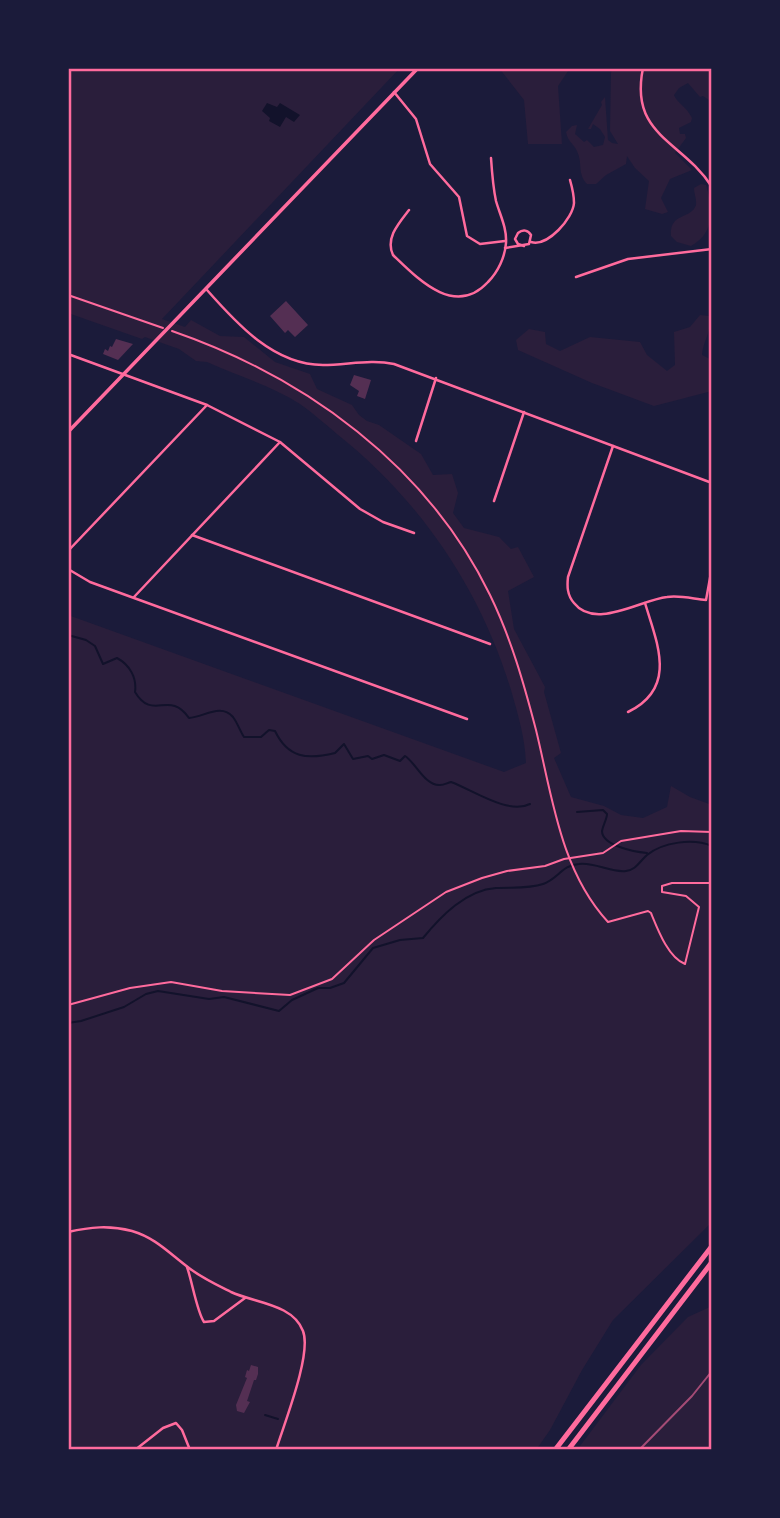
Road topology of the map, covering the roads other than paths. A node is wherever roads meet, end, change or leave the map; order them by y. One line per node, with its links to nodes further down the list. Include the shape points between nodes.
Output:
1 (418, 68): 3 (street)
2 (643, 68): 6 (street, via 639,93 645,114)
3 (394, 92): 8 (street, via 416,119 430,164 459,197 467,236 480,244); 14 (street)
4 (491, 158): 8 (street)
5 (570, 180): 9 (street, via 573,209 549,240)
6 (712, 187)
7 (409, 210): 11 (street, via 392,235 390,250 424,285 439,292 470,296 500,266)
8 (506, 241): 11 (street)
9 (531, 242): 10 (street); 10 (street, via 530,233 520,231 515,239)
10 (524, 246): 11 (street)
11 (505, 248)
12 (712, 249): 13 (street, via 628,259)
13 (576, 277)
14 (206, 290): 16 (street); 17 (street, via 259,342 288,359 320,365 387,362)
15 (68, 355): 16 (street)
16 (123, 374): 18 (street); 20 (street)
17 (436, 378): 19 (street); 22 (street)
18 (207, 405): 21 (street); 28 (street)
19 (524, 412): 23 (street); 25 (street)
20 (68, 432)
21 (280, 442): 26 (street, via 360,509); 27 (street)
22 (416, 442)
23 (613, 446): 24 (street); 32 (street, via 568,577 568,593 577,607 593,615)
24 (710, 483)
25 (494, 501)
26 (414, 533)
27 (192, 535): 31 (street); 33 (street)
28 (68, 551)
29 (712, 567): 32 (street, via 706,600 675,597)
30 (68, 569): 31 (street)
31 (134, 597): 35 (street)
32 (645, 603): 34 (street, via 659,650 659,675 649,697)
33 (490, 644)
34 (628, 712)
35 (467, 719)
36 (68, 1232): 39 (street, via 93,1227 133,1231 168,1249)
37 (712, 1246): 44 (highway)
38 (712, 1262): 45 (highway)
39 (187, 1267): 40 (street); 40 (street, via 204,1321 214,1321)
40 (246, 1298): 43 (street, via 292,1315 306,1339)
41 (135, 1450): 42 (street, via 176,1423)
42 (190, 1450)
43 (276, 1450)
44 (555, 1450)
45 (568, 1450)

